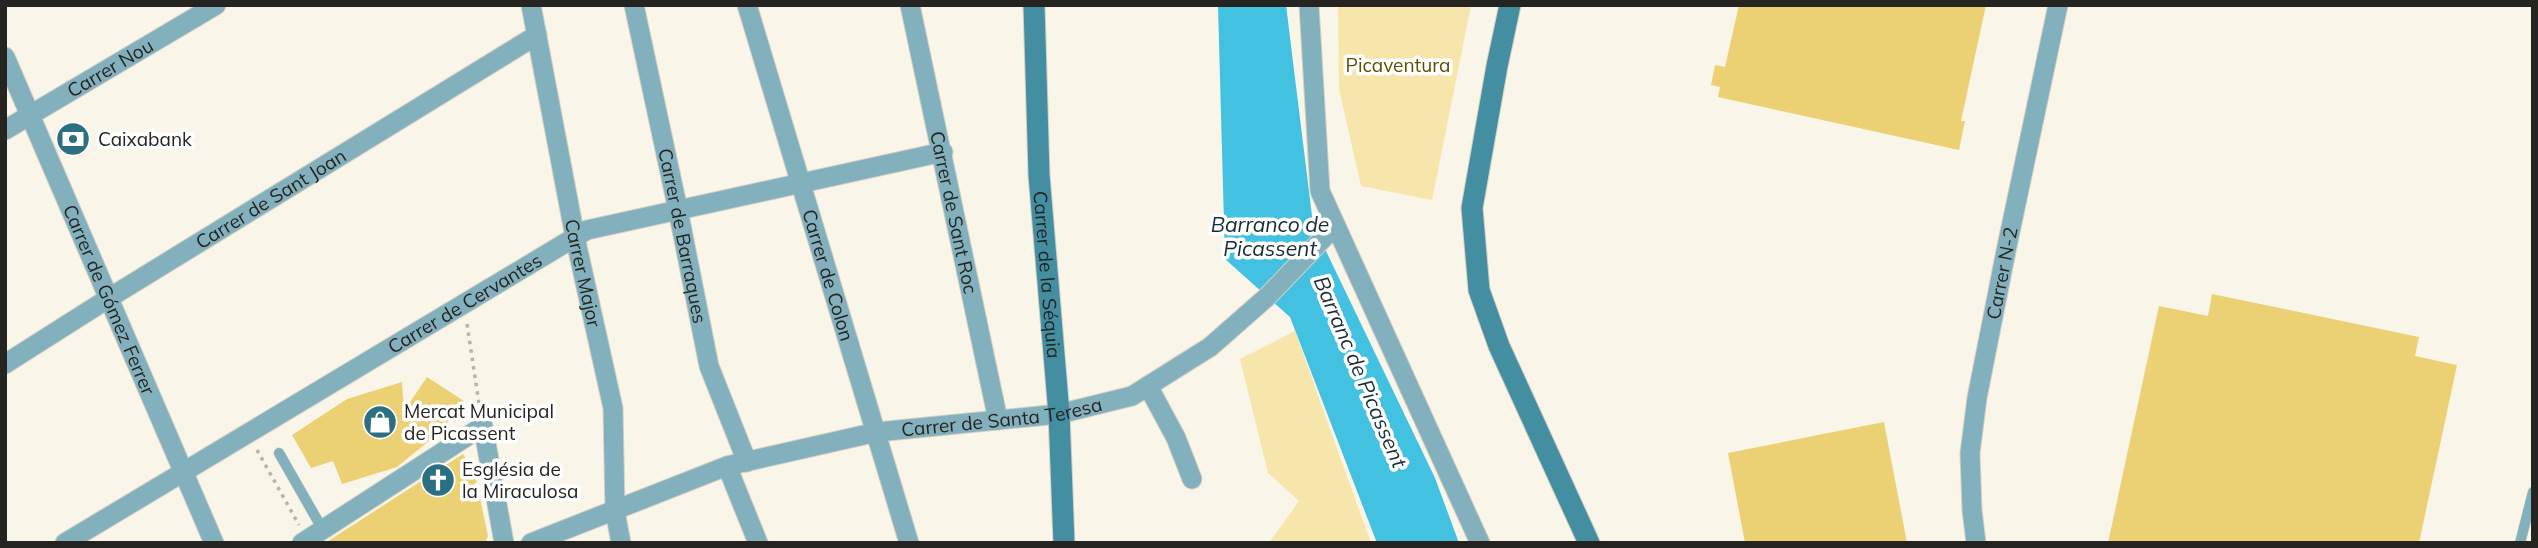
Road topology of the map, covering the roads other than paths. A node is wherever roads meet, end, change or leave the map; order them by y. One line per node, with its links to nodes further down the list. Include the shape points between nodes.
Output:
1 (216, 5): 12 (street, Carrer Nou)
2 (531, 5): 10 (street, Carrer Major)
3 (634, 5): 16 (street, Carrer de Barraques)
4 (747, 5): 15 (street, Carrer de Colon)
5 (910, 5): 14 (street, Carrer de Sant Roc)
6 (1034, 5): 22 (street, Carrer de la Séquia, via 1038,162)
7 (1309, 5): 17 (street, via 1320,191)
8 (1510, 5): 42 (street, via 1472,208 1479,290 1499,345)
9 (2058, 5): 43 (street, Carrer N-2, via 1977,398 1970,453)
10 (537, 35): 18 (street, Carrer Major); 19 (street, Carrer de Sant Joan)
11 (5, 57): 12 (street, Carrer de Gómez Ferrer)
12 (30, 116): 13 (street, Carrer Nou); 19 (street, Carrer de Gómez Ferrer)
13 (5, 130)
14 (943, 152): 15 (street, Carrer de Cervantes); 23 (street, Carrer de Sant Roc)
15 (802, 182): 16 (street, Carrer de Cervantes); 24 (street, Carrer de Colon)
16 (678, 210): 18 (street, Carrer de Cervantes, via 587,230); 26 (street, Carrer de Barraques, via 709,366)
17 (1335, 226): 21 (street, Carrer de Santa Teresa, via 1267,297 1210,347); 41 (street)
18 (575, 237): 28 (street, Carrer de Cervantes); 31 (street, Carrer Major, via 613,408)
19 (109, 298): 20 (street, Carrer de Sant Joan); 28 (street, Carrer de Gómez Ferrer)
20 (5, 364)
21 (1148, 386): 22 (street, Carrer de Santa Teresa, via 1132,396); 29 (street)
22 (1059, 414): 23 (street, Carrer de Santa Teresa); 40 (street, Carrer de la Séquia)
23 (998, 420): 24 (street, Carrer de Santa Teresa)
24 (877, 432): 26 (street, Carrer de Santa Teresa); 39 (street, Carrer de Colon)
25 (279, 453): 32 (lane)
26 (747, 462): 27 (street, Carrer de Santa Teresa)
27 (727, 466): 31 (street, Carrer de Santa Teresa); 38 (street)
28 (183, 473): 33 (street, Carrer de Cervantes); 34 (street, Carrer de Gómez Ferrer)
29 (1192, 479)
30 (2533, 492): 44 (lane)
31 (615, 511): 36 (street, Carrer de Santa Teresa); 37 (street, Carrer Major)
32 (311, 537): 35 (street, via 483,426)
33 (65, 543)
34 (214, 543)
35 (504, 543)
36 (531, 543)
37 (621, 543)
38 (758, 543)
39 (909, 543)
40 (1065, 543)
41 (1480, 543)
42 (1589, 543)
43 (1976, 543)
44 (2520, 543)

